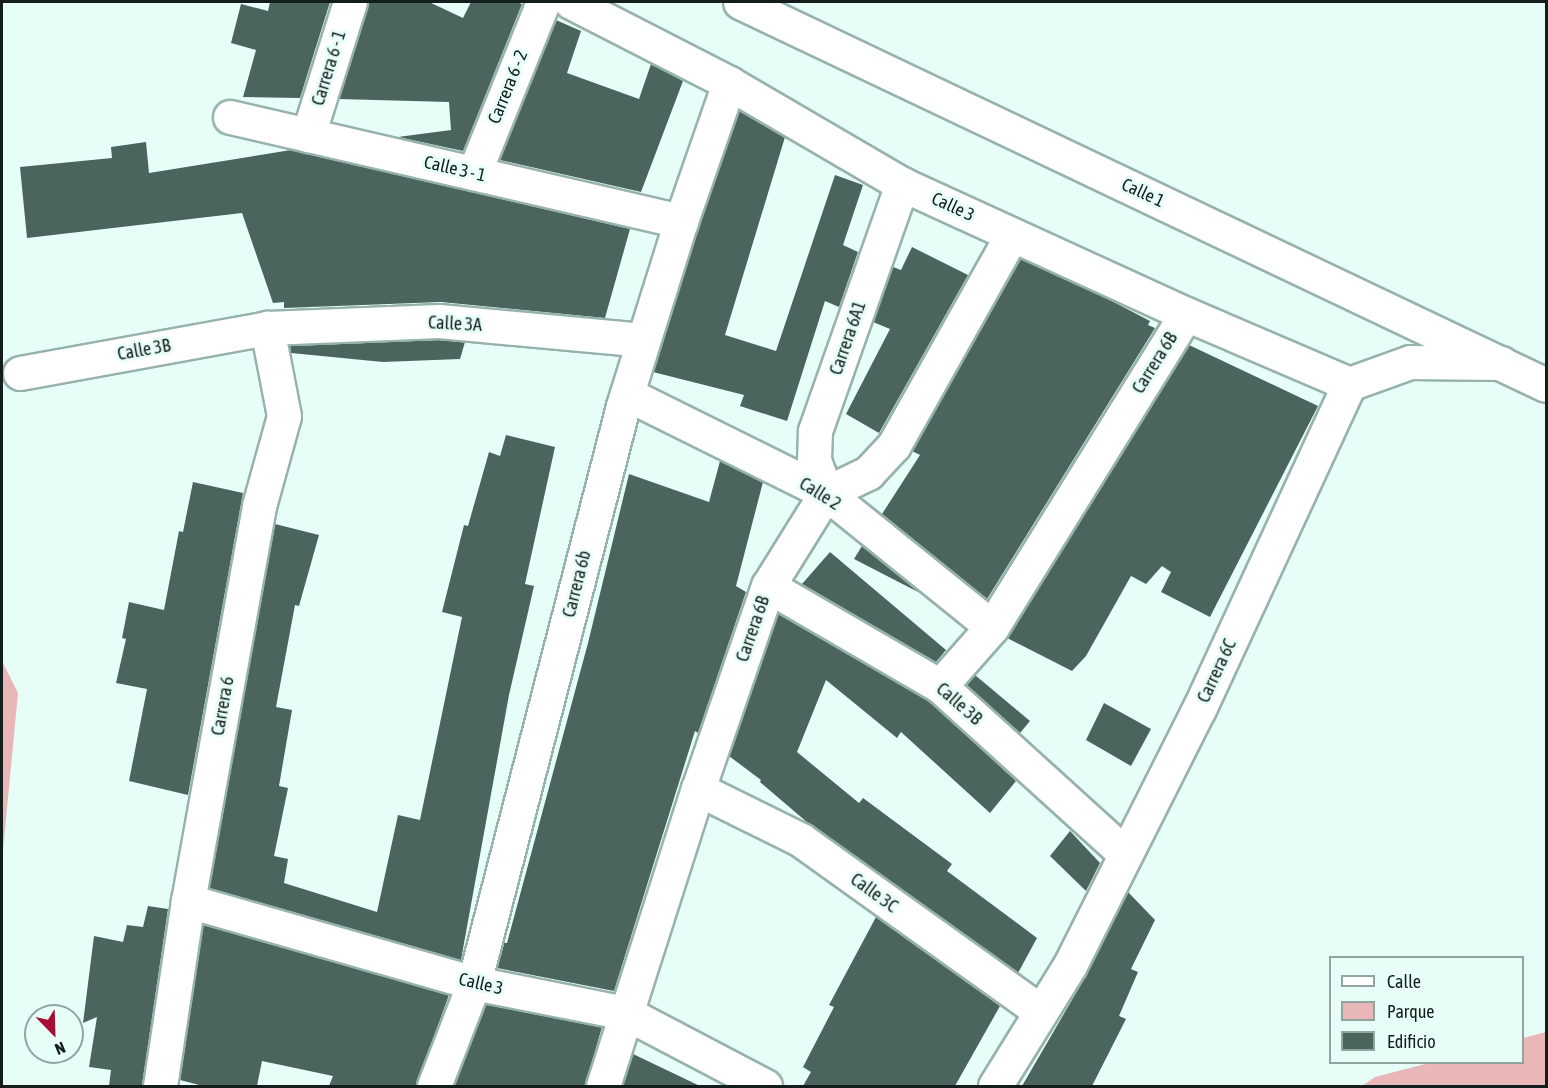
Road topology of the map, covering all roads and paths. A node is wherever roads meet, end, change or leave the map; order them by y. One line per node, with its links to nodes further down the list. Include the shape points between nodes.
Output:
1 (350, 2): 7 (street, Carrera 6 - 1)
2 (543, 2): 8 (street, Carrera 6 - 2)
3 (571, 2): 5 (street, Calle 3)
4 (740, 2): 15 (street, Calle 1)
5 (729, 83): 9 (street, Calle 3); 10 (street, Carrera 6b)
6 (230, 117): 7 (street, Calle 3 - 1)
7 (308, 135): 8 (street, Calle 3 - 1)
8 (474, 173): 10 (street, Calle 3 - 1)
9 (902, 184): 11 (street, Calle 3); 20 (street, Carrera 6A1, via 815,431 814,460)
10 (681, 221): 14 (street, Carrera 6b)
11 (1012, 235): 12 (street, Calle 3); 20 (street, via 894,446 868,473)
12 (1186, 314): 17 (street, Calle 3); 22 (street, Carrera 6B)
13 (267, 328): 14 (street, Calle 3A, via 439,321); 16 (street, Calle 3B); 26 (street, Carrera 6, via 284,416 259,506)
14 (643, 340): 19 (street, Carrera 6b)
15 (1501, 363): 17 (street, via 1410,362); 18 (street, Calle 1)
16 (20, 373)
17 (1349, 384): 25 (street, Carrera 6C, via 1199,709)
18 (1546, 385)
19 (627, 394): 20 (street, Calle 2); 27 (street, Carrera 6b)
20 (826, 494): 21 (street, Carrera 6B); 22 (street, Calle 2)
21 (768, 586): 23 (street, Calle 3B); 24 (street, Carrera 6B)
22 (992, 627): 23 (street, Carrera 6B)
23 (940, 686): 25 (street, Calle 3B)
24 (698, 789): 28 (street, Calle 3C, via 801,840); 29 (street, Carrera 6B)
25 (1125, 854): 28 (street, Carrera 6C, via 1070,965)
26 (188, 901): 27 (street, Calle 3); 30 (street, Carrera 6)
27 (474, 983): 29 (street, Calle 3); 31 (street, Carrera 6b)
28 (1041, 1012): 34 (street, Carrera 6C)
29 (626, 1013): 32 (street, Carrera 6B); 33 (street, Calle 3)
30 (160, 1086)
31 (434, 1086)
32 (603, 1086)
33 (765, 1086)
34 (995, 1086)

